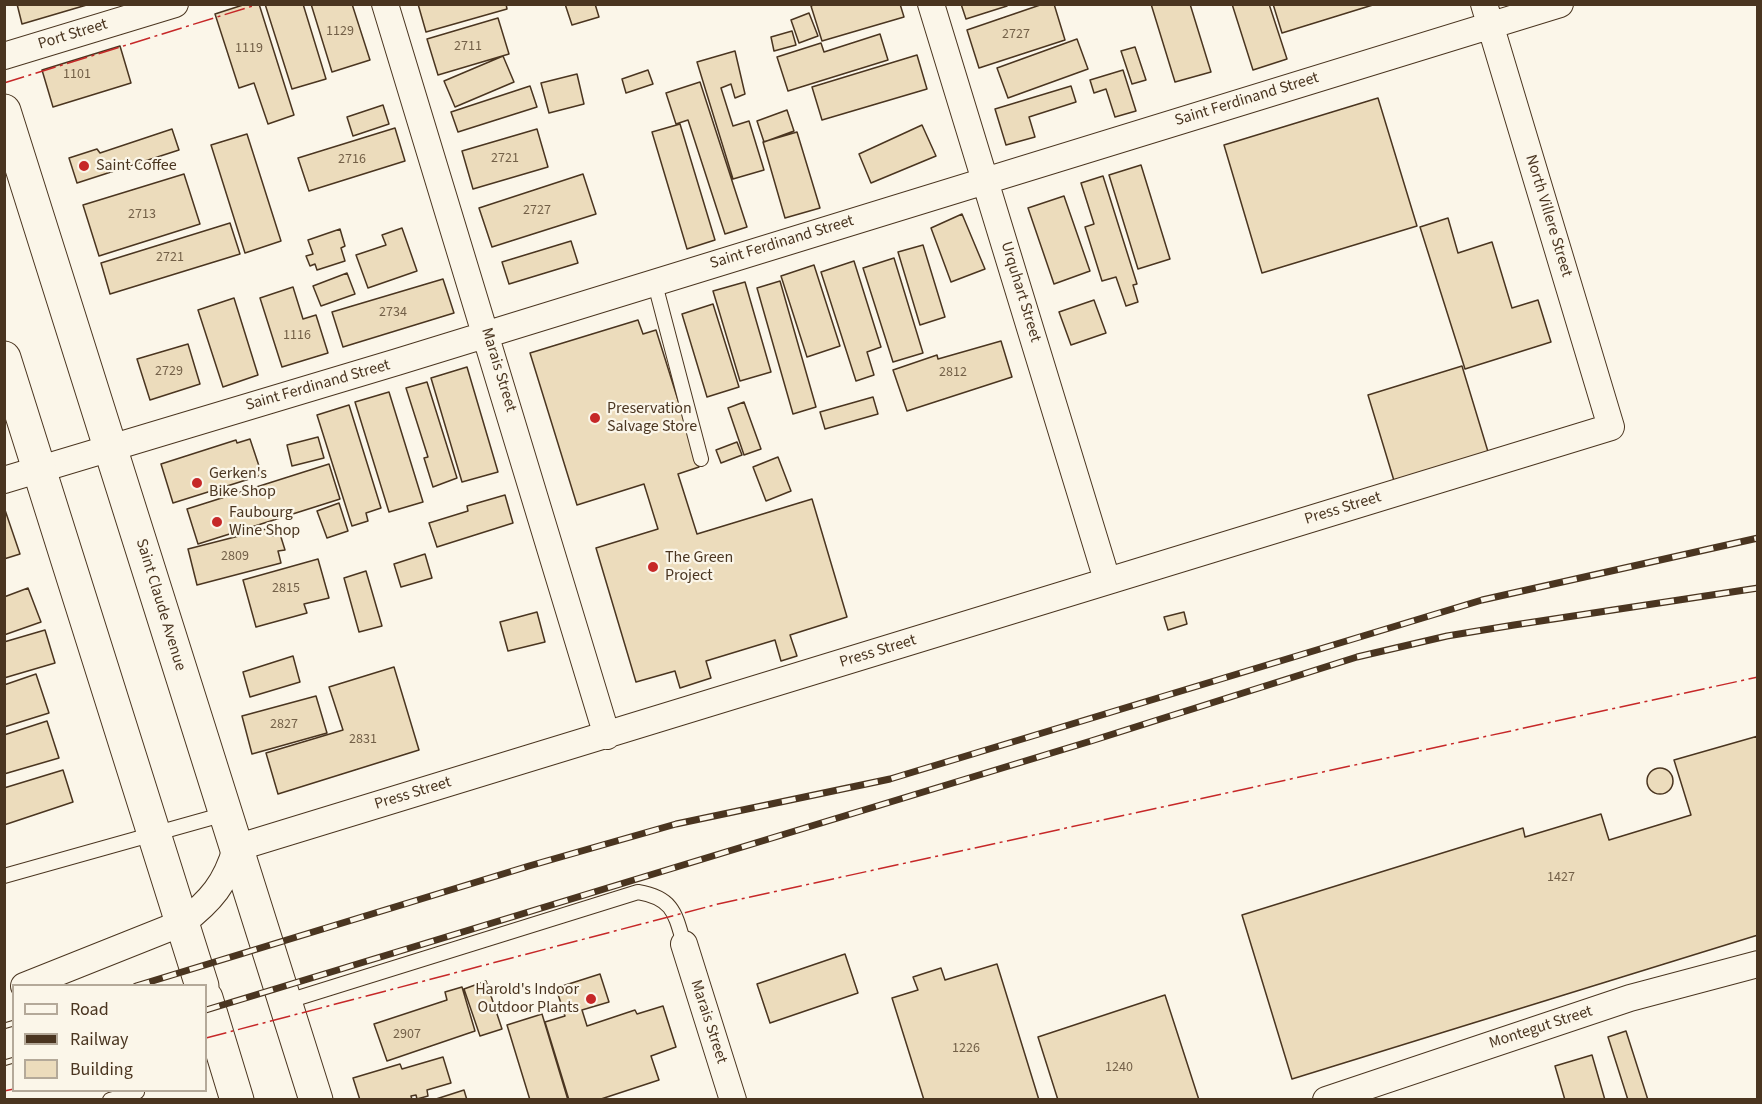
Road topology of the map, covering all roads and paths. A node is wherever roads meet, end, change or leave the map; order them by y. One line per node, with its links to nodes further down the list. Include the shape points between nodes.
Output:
1 (175, 4): 6 (street, Port Street)
2 (385, 4): 10 (street, Marais Street)
3 (931, 4): 8 (street, Urquhart Street)
4 (1560, 4): 5 (street, Saint Ferdinand Street)
5 (1487, 15): 8 (street, Saint Ferdinand Street); 12 (street, North Villere Street)
6 (4, 56)
7 (4, 111): 13 (main road, Saint Claude Avenue)
8 (986, 179): 9 (street, Saint Ferdinand Street); 17 (street, Urquhart Street)
9 (655, 284): 10 (street, Saint Ferdinand Street); 14 (lane)
10 (488, 336): 13 (street, Saint Ferdinand Street); 18 (street, Marais Street)
11 (4, 358): 15 (main road)
12 (1611, 427): 17 (street, Press Street)
13 (110, 448): 15 (street, Saint Ferdinand Street); 19 (main road, Saint Claude Avenue)
14 (701, 459)
15 (40, 470): 16 (street, Saint Ferdinand Street); 20 (main road)
16 (4, 480)
17 (1107, 580): 18 (street, Press Street)
18 (607, 736): 21 (street, Press Street)
19 (225, 814): 20 (lane); 21 (main road, Saint Claude Avenue)
20 (154, 835): 22 (lane); 23 (main road)
21 (236, 848): 23 (street, via 230,871 221,884 200,909); 29 (main road, Saint Claude Avenue)
22 (4, 876)
23 (182, 922): 26 (street); 27 (main road)
24 (684, 944): 29 (lane, via 675,911 652,894 638,892); 34 (street, Marais Street)
25 (1758, 964): 35 (street, Montegut Street, via 1630,998)
26 (29, 984)
27 (201, 984)
28 (207, 1002): 32 (main road, via 221,1065)
29 (285, 1002): 33 (main road, Saint Claude Avenue)
30 (139, 1094): 31 (lane)
31 (110, 1100)
32 (237, 1100)
33 (316, 1100)
34 (733, 1100)
35 (1326, 1100)

